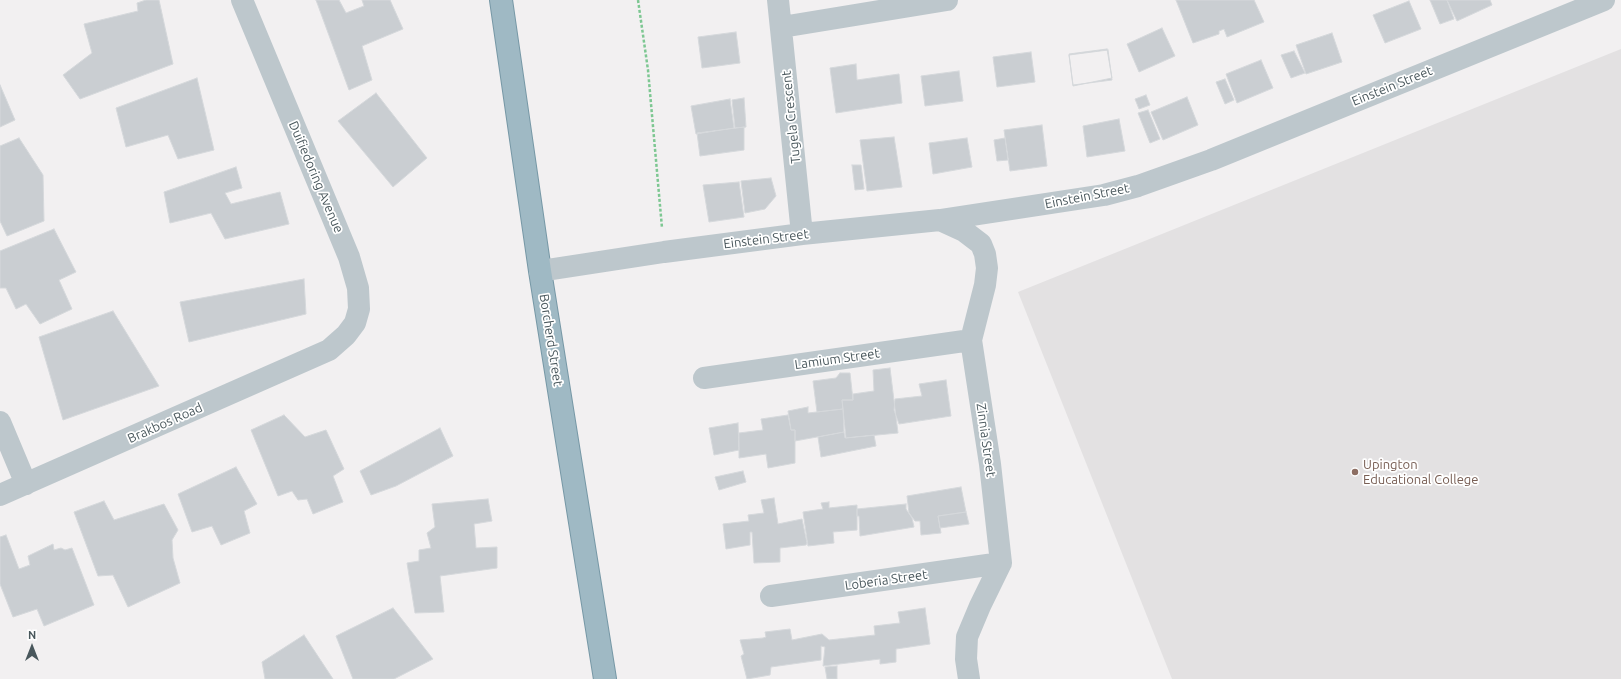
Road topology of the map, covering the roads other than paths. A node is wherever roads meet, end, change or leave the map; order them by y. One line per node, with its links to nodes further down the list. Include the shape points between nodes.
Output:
1 (242, 0): 11 (street, Duifiedoring Avenue, via 349,257 358,288 359,309 355,323)
2 (502, 0): 9 (highway, Borcherd Street)
3 (778, 0): 6 (street, Tugela Crescent)
4 (947, 0): 6 (street)
5 (1604, 0): 7 (street, Einstein Street, via 1211,160 1138,186 1081,199)
6 (782, 27): 8 (street, Tugela Crescent)
7 (940, 220): 8 (street, Einstein Street); 10 (street, Zinnia Street, via 974,238 985,254 985,285)
8 (802, 234): 9 (street, Einstein Street)
9 (540, 271): 18 (highway, Borcherd Street)
10 (971, 340): 12 (street, Lamium Street); 16 (street, Zinnia Street, via 990,464)
11 (329, 350): 14 (street, Brakbos Road)
12 (704, 378)
13 (0, 422): 14 (street)
14 (26, 484): 15 (street, Brakbos Road)
15 (0, 495)
16 (1001, 563): 17 (street, Loberia Street); 19 (street, via 967,637 966,659)
17 (771, 596)
18 (605, 679)
19 (970, 679)

